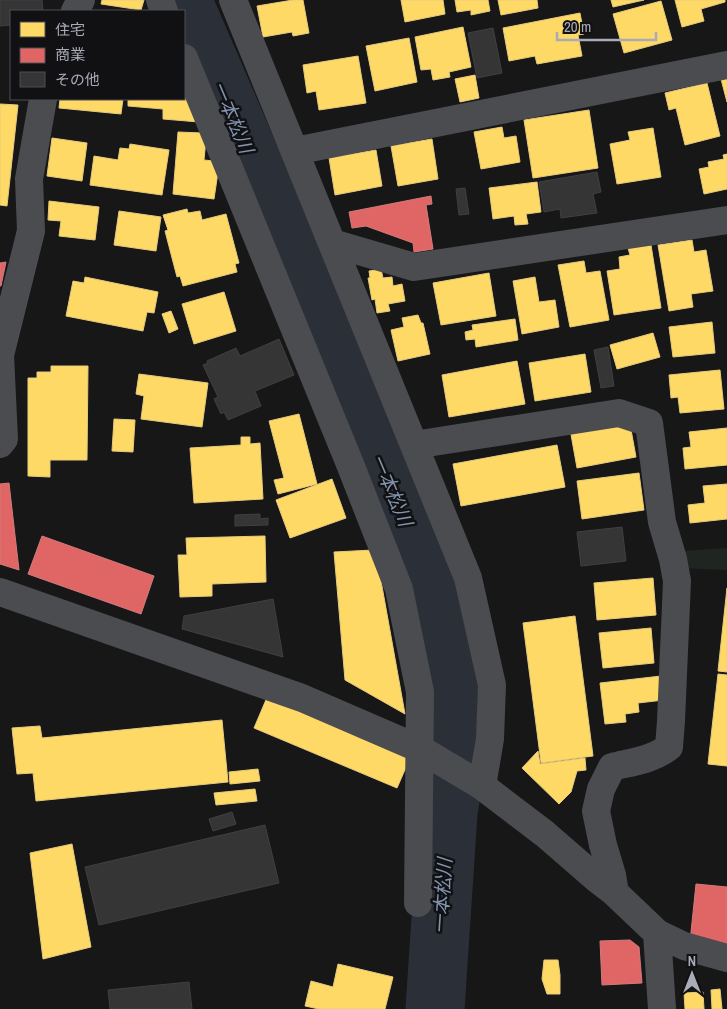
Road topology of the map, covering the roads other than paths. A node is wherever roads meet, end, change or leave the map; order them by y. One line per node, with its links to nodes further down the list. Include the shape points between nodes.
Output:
1 (233, 0): 5 (street)
2 (185, 60): 11 (street, via 399,589 420,692)
3 (727, 65): 5 (street)
4 (43, 100): 8 (street, via 29,179 31,231 0,355 4,439)
5 (294, 151): 7 (street)
6 (727, 220): 7 (street, via 414,268)
7 (332, 243): 9 (street)
8 (0, 444)
9 (414, 445): 12 (street, via 468,578 492,685 490,739); 13 (street, via 619,413 649,423 662,522 677,580 671,721 669,747 645,760 612,767 601,788 596,811)
10 (0, 592): 11 (street, via 302,698)
11 (425, 752): 12 (street); 14 (street)
12 (475, 781): 13 (street)
13 (615, 893): 15 (street)
14 (418, 904)
15 (657, 933): 16 (street, via 684,946); 17 (street)
16 (727, 958)
17 (662, 1009)

